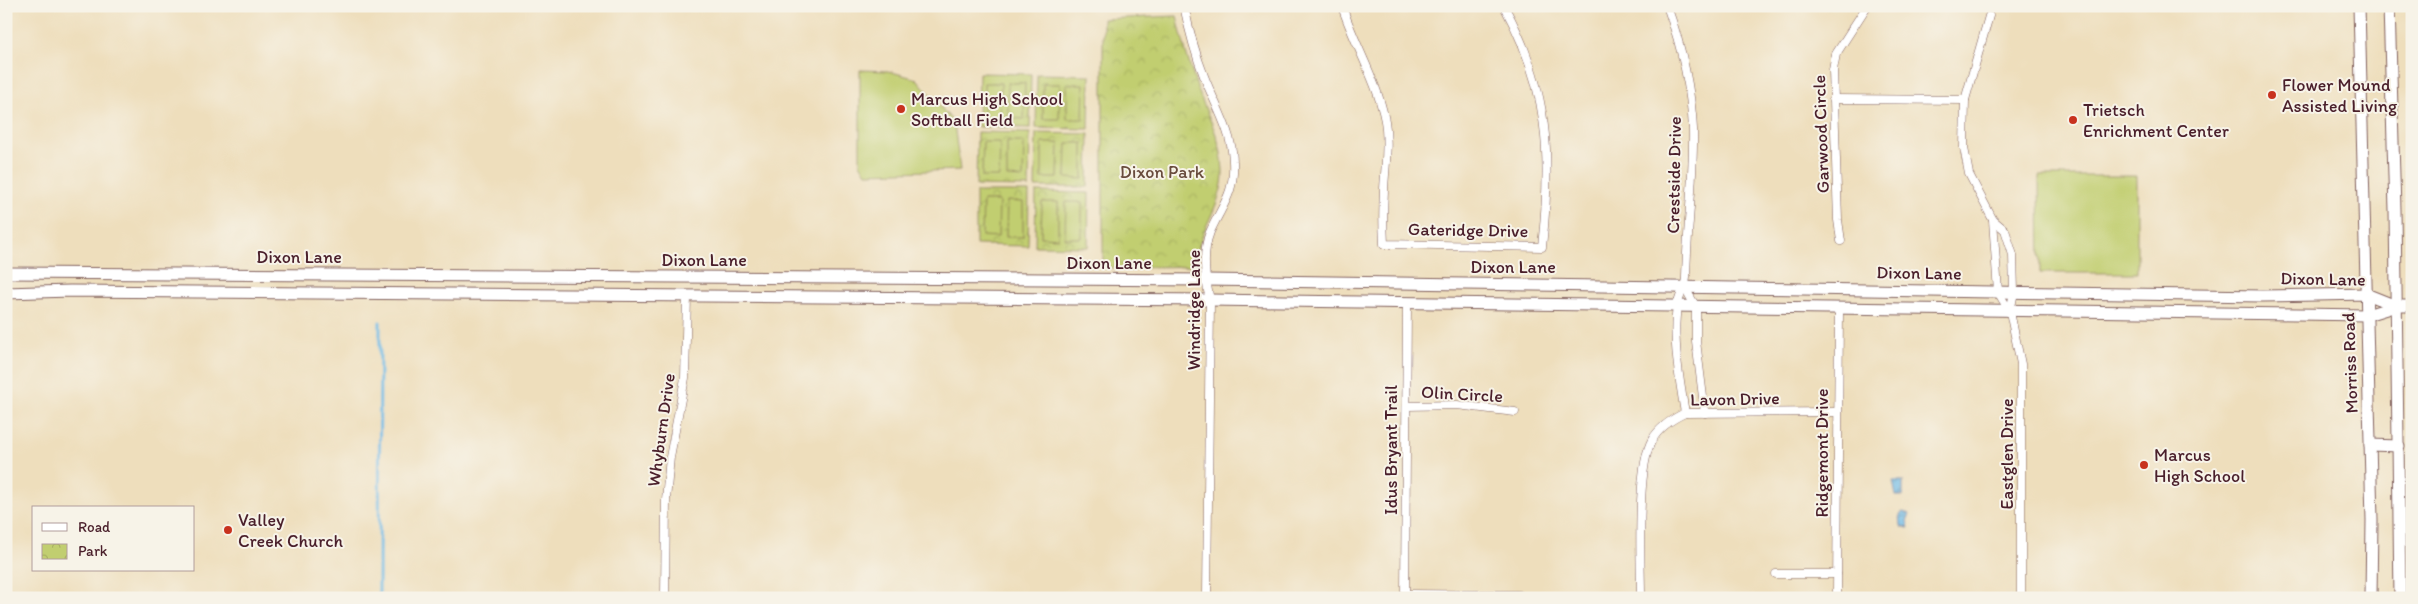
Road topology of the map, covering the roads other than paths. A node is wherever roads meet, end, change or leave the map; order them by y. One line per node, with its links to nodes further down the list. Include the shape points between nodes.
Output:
1 (1184, 6): 16 (street, Windridge Lane, via 1190,34 1233,159 1233,176 1226,205 1210,234)
2 (1342, 6): 3 (street, Gateridge Drive, via 1370,71 1385,123 1384,244 1542,247 1548,166 1543,111 1528,57)
3 (1504, 6)
4 (1667, 6): 17 (street, Crestside Drive, via 1686,76 1692,127)
5 (1867, 6): 9 (street, Garwood Circle, via 1836,54)
6 (2359, 6): 23 (main road, Morriss Road)
7 (2389, 6): 29 (main road)
8 (1989, 16): 10 (street, Eastglen Drive)
9 (1833, 99): 10 (street); 12 (street, Garwood Circle)
10 (1964, 100): 11 (street, Eastglen Drive, via 1964,148 1969,174)
11 (1993, 220): 19 (street, Eastglen Drive); 20 (street, Eastglen Drive, via 2005,230 2013,255)
12 (1841, 241)
13 (6, 272): 14 (main road, Dixon Lane)
14 (159, 274): 15 (main road, Dixon Lane); 18 (main road)
15 (499, 277): 16 (main road, Dixon Lane); 24 (main road)
16 (1206, 280): 17 (main road, Dixon Lane); 27 (street, Windridge Lane)
17 (1685, 288): 19 (main road, Dixon Lane); 31 (street); 32 (street)
18 (161, 292): 21 (main road, Dixon Lane); 24 (main road, Dixon Lane)
19 (1998, 292): 20 (main road, Dixon Lane); 34 (street, Eastglen Drive)
20 (2014, 292): 22 (main road, Dixon Lane); 34 (street, Eastglen Drive)
21 (6, 293)
22 (2083, 293): 26 (main road, Dixon Lane); 35 (main road)
23 (2366, 294): 26 (main road, Dixon Lane); 29 (main road, Dixon Lane); 37 (main road, Morriss Road)
24 (498, 295): 25 (main road, Dixon Lane)
25 (687, 296): 27 (main road, Dixon Lane); 49 (street, Whyburn Drive, via 685,378 670,456 666,500)
26 (2262, 296): 36 (main road)
27 (1210, 300): 28 (main road, Dixon Lane); 50 (street, Windridge Lane)
28 (1407, 303): 31 (main road, Dixon Lane); 38 (street, Idus Bryant Trail)
29 (2396, 306): 30 (main road); 37 (main road, Dixon Lane); 44 (main road)
30 (2412, 306)
31 (1677, 307): 32 (main road, Dixon Lane); 41 (street)
32 (1696, 307): 33 (main road, Dixon Lane); 42 (street, via 1696,341)
33 (1838, 309): 34 (main road, Dixon Lane); 40 (street, Ridgemont Drive)
34 (2010, 312): 35 (main road, Dixon Lane); 53 (street, Eastglen Drive, via 2021,373)
35 (2084, 312): 36 (main road, Dixon Lane)
36 (2262, 313): 37 (main road, Dixon Lane)
37 (2367, 316): 43 (main road, Morriss Road)
38 (1407, 406): 39 (street, Olin Circle, via 1458,405); 48 (street, Idus Bryant Trail)
39 (1515, 412)
40 (1837, 412): 42 (street, Lavon Drive); 46 (street, Ridgemont Drive)
41 (1684, 413): 42 (street, Lavon Drive); 51 (street, Lavon Drive, via 1668,422 1652,440 1644,467)
42 (1705, 413)
43 (2370, 445): 44 (main road); 54 (main road, Morriss Road)
44 (2399, 446): 55 (main road)
45 (1776, 574): 46 (street)
46 (1837, 574): 52 (street, Ridgemont Drive)
47 (1518, 595): 48 (street)
48 (1405, 596)
49 (665, 598)
50 (1207, 598)
51 (1641, 598)
52 (1837, 598)
53 (2022, 598)
54 (2371, 598)
55 (2400, 598)

